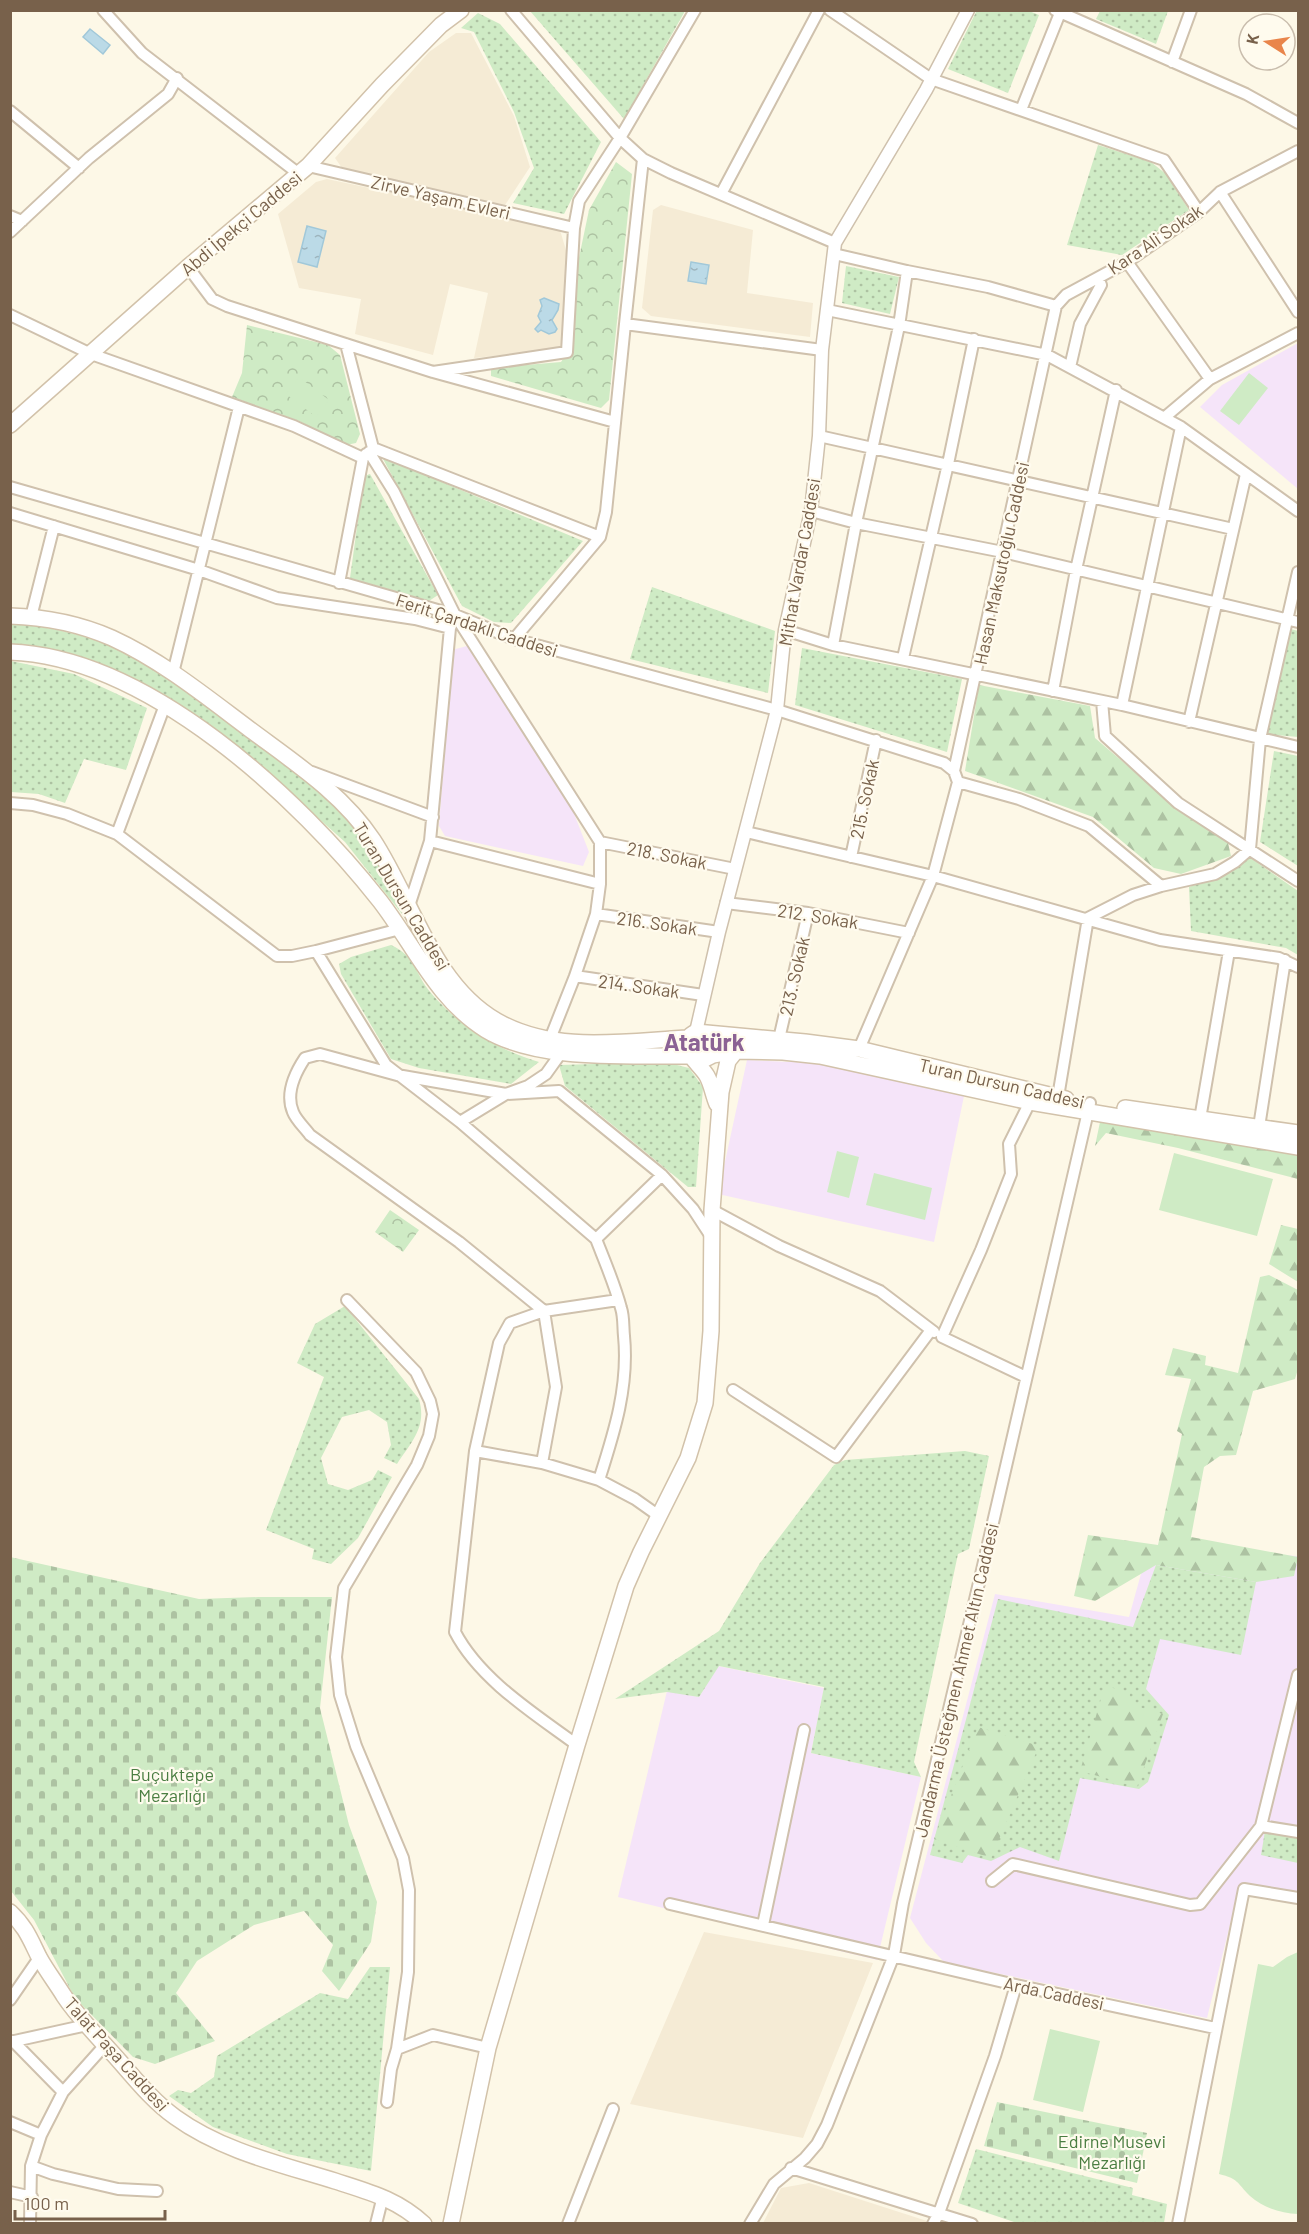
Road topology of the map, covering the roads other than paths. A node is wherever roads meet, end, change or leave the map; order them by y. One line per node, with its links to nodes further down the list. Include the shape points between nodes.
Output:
1 (103, 10): 11 (street, via 142,53)
2 (461, 10): 20 (main road, Abdi İpekçi Caddesi, via 407,59)
3 (511, 10): 16 (street)
4 (695, 10): 16 (street)
5 (819, 10): 22 (street)
6 (830, 10): 12 (street)
7 (968, 10): 12 (street, Mithat Vardar Caddesi)
8 (1191, 10): 10 (street)
9 (1057, 12): 10 (street); 13 (street)
10 (1172, 62): 15 (street, via 1246,94)
11 (177, 78): 19 (street, via 168,94); 20 (street)
12 (931, 79): 13 (street); 28 (street, Mithat Vardar Caddesi)
13 (1021, 110): 23 (street, via 1164,160)
14 (10, 111): 19 (street)
15 (1299, 123)
16 (620, 138): 18 (street); 26 (street, via 579,201)
17 (1299, 151): 21 (street, Kara Ali Sokak)
18 (643, 159): 22 (street); 37 (street)
19 (78, 168): 25 (street)
20 (303, 170): 26 (street, Zirve Yaşam Evleri); 30 (main road, Abdi İpekçi Caddesi)
21 (1220, 192): 23 (street, Kara Ali Sokak); 35 (street)
22 (722, 194): 28 (street)
23 (1198, 212): 29 (street, Kara Ali Sokak)
24 (10, 216): 25 (street)
25 (22, 221): 27 (street)
26 (574, 228): 46 (street, via 567,352)
27 (10, 232)
28 (835, 249): 31 (street); 34 (street, Mithat Vardar Caddesi)
29 (1127, 262): 32 (street, Kara Ali Sokak); 47 (street)
30 (188, 267): 41 (street, via 212,299); 43 (main road, Abdi İpekçi Caddesi)
31 (907, 272): 33 (street, via 988,287); 38 (street)
32 (1098, 278): 33 (street, Kara Ali Sokak, via 1066,295); 45 (street, via 1101,285 1080,324)
33 (1056, 306): 44 (street)
34 (826, 310): 38 (street); 42 (street, Mithat Vardar Caddesi)
35 (1299, 312)
36 (10, 315): 43 (street)
37 (625, 324): 42 (street); 51 (street)
38 (899, 326): 40 (street); 55 (street)
39 (1299, 333): 47 (street)
40 (974, 339): 44 (street); 57 (street)
41 (346, 344): 46 (street); 56 (street)
42 (822, 350): 54 (street, Mithat Vardar Caddesi)
43 (91, 354): 49 (street); 52 (main road, Abdi İpekçi Caddesi)
44 (1047, 355): 45 (street); 59 (street, Hasan Maksutoğlu Caddesi)
45 (1070, 367): 48 (street)
46 (433, 372): 51 (street)
47 (1210, 379): 50 (street)
48 (1116, 390): 50 (street); 61 (street)
49 (239, 407): 56 (street); 71 (street)
50 (1164, 417): 53 (street)
51 (615, 422): 70 (street)
52 (10, 425)
53 (1181, 427): 58 (street); 65 (street)
54 (819, 436): 55 (street); 62 (street, Mithat Vardar Caddesi)
55 (873, 446): 57 (street); 66 (street)
56 (368, 452): 70 (street); 76 (street); 79 (street, via 394,492)
57 (948, 464): 59 (street); 69 (street)
58 (1246, 474): 63 (street); 68 (street)
59 (1019, 480): 61 (street); 72 (street, Hasan Maksutoğlu Caddesi)
60 (10, 486): 71 (street, Ferit Çardaklı Caddesi)
61 (1093, 496): 65 (street); 74 (street)
62 (811, 511): 66 (street); 85 (street, Mithat Vardar Caddesi)
63 (1299, 511)
64 (10, 513): 67 (street)
65 (1162, 513): 68 (street); 77 (street)
66 (856, 523): 69 (street); 87 (street)
67 (54, 526): 73 (street); 81 (street)
68 (1233, 529): 78 (street)
69 (931, 536): 72 (street); 89 (street)
70 (600, 537): 86 (street)
71 (204, 542): 73 (street); 76 (street, Ferit Çardaklı Caddesi)
72 (1003, 552): 74 (street); 91 (street, Hasan Maksutoğlu Caddesi)
73 (199, 570): 84 (street, via 277,598 415,618); 90 (street)
74 (1076, 570): 77 (street); 92 (street)
75 (1299, 572): 82 (street)
76 (339, 583): 79 (street, Ferit Çardaklı Caddesi)
77 (1148, 586): 78 (street); 95 (street)
78 (1217, 603): 82 (street); 97 (street)
79 (455, 615): 84 (street); 86 (street, Ferit Çardaklı Caddesi); 109 (street)
80 (10, 616): 81 (main road, Turan Dursun Caddesi)
81 (31, 617): 90 (main road, Turan Dursun Caddesi, via 110,637)
82 (1287, 619): 83 (street); 98 (street)
83 (1299, 622)
84 (450, 628): 105 (street)
85 (785, 630): 87 (street); 96 (street, Mithat Vardar Caddesi)
86 (514, 639): 96 (street, Ferit Çardaklı Caddesi)
87 (833, 645): 89 (street)
88 (10, 652): 94 (main road, via 35,653 82,666)
89 (903, 658): 91 (street)
90 (173, 673): 101 (main road, Turan Dursun Caddesi)
91 (976, 675): 92 (street); 102 (street, Hasan Maksutoğlu Caddesi)
92 (1053, 691): 93 (street)
93 (1102, 701): 95 (street); 110 (street, via 1105,736 1178,803)
94 (165, 705): 107 (street); 122 (main road, via 251,767 301,813)
95 (1122, 705): 97 (street)
96 (777, 710): 99 (street, Ferit Çardaklı Caddesi); 106 (street, Mithat Vardar Caddesi)
97 (1189, 722): 98 (street)
98 (1260, 739): 100 (street); 110 (street)
99 (876, 740): 102 (street, Ferit Çardaklı Caddesi, via 944,763); 111 (street, 215. Sokak)
100 (1299, 747)
101 (302, 768): 105 (street); 118 (main road, Turan Dursun Caddesi, via 361,822)
102 (954, 771): 103 (street)
103 (958, 782): 113 (street); 116 (street, via 1019,799 1089,826)
104 (10, 803): 107 (street, via 67,814)
105 (433, 817): 108 (street)
106 (746, 832): 111 (street); 112 (street, Mithat Vardar Caddesi)
107 (117, 834): 125 (street, via 277,956)
108 (430, 841): 115 (street); 118 (street)
109 (600, 842): 112 (street, 218. Sokak); 115 (street)
110 (1250, 849): 114 (street); 116 (street, via 1215,874)
111 (851, 857): 113 (street)
112 (735, 869): 117 (street, Mithat Vardar Caddesi)
113 (933, 876): 121 (street); 124 (street)
114 (1299, 881)
115 (600, 884): 120 (street)
116 (1161, 886): 121 (street)
117 (726, 903): 119 (street, 212. Sokak); 123 (street, Mithat Vardar Caddesi)
118 (409, 906): 133 (main road, Turan Dursun Caddesi, via 444,969 477,1009)
119 (808, 913): 124 (street, 212. Sokak); 132 (street, 213. Sokak)
120 (596, 915): 123 (street, 216. Sokak); 129 (street)
121 (1088, 918): 126 (street, via 1160,940); 141 (street)
122 (400, 929): 125 (street); 133 (main road, via 442,991 485,1030 509,1041)
123 (719, 932): 130 (street, Mithat Vardar Caddesi)
124 (909, 933): 134 (street)
125 (316, 951): 139 (street, via 386,1065)
126 (1229, 951): 127 (street); 145 (street)
127 (1285, 960): 128 (street); 147 (street)
128 (1299, 967)
129 (575, 976): 130 (street, 214. Sokak); 133 (street)
130 (703, 995): 131 (street, Mithat Vardar Caddesi)
131 (697, 1035): 132 (main road, Turan Dursun Caddesi); 133 (main road, Turan Dursun Caddesi); 137 (main road, via 714,1043); 138 (main road, via 686,1048)
132 (779, 1039): 134 (main road, Turan Dursun Caddesi)
133 (547, 1045): 136 (main road, Turan Dursun Caddesi)
134 (859, 1049): 141 (main road, Turan Dursun Caddesi)
135 (736, 1051): 137 (main road, Turan Dursun Caddesi); 142 (main road, Turan Dursun Caddesi, via 820,1056); 143 (main road, via 728,1061)
136 (561, 1053): 138 (main road, Turan Dursun Caddesi); 140 (street, via 546,1074)
137 (713, 1055): 138 (main road, via 703,1060); 143 (main road)
138 (690, 1056): 143 (main road, via 707,1076)
139 (397, 1075): 140 (street); 146 (street); 156 (street, via 320,1054 305,1058 295,1073 290,1095 293,1113 310,1135 459,1242)
140 (506, 1094): 146 (street); 150 (street, via 559,1091)
141 (1058, 1097): 144 (main road, Turan Dursun Caddesi)
142 (1030, 1102): 144 (main road, Turan Dursun Caddesi); 158 (street, via 1009,1144 1011,1174)
143 (718, 1107): 151 (main road)
144 (1089, 1108): 145 (main road, Turan Dursun Caddesi); 149 (main road, Turan Dursun Caddesi); 159 (street, Jandarma Üsteğmen Ahmet Altın Caddesi)
145 (1200, 1119): 147 (main road, Turan Dursun Caddesi)
146 (460, 1122): 153 (street)
147 (1259, 1127): 148 (main road, Turan Dursun Caddesi)
148 (1299, 1133)
149 (1299, 1147)
150 (662, 1175): 152 (street, via 693,1209); 153 (street)
151 (712, 1210): 152 (main road); 157 (street, via 779,1246 880,1291)
152 (712, 1238): 164 (main road, via 705,1403 688,1458)
153 (596, 1239): 155 (street)
154 (347, 1300): 184 (street, via 416,1372 433,1414 417,1465 344,1587 336,1657 339,1695 403,1858 409,1890 408,1972)
155 (618, 1300): 156 (street); 163 (street, via 625,1350 624,1384 614,1434)
156 (544, 1311): 161 (street, via 510,1323 503,1333); 162 (street, via 556,1387)
157 (931, 1330): 158 (street); 160 (street, via 836,1457)
158 (942, 1337): 159 (street)
159 (1026, 1377): 175 (street, Jandarma Üsteğmen Ahmet Altın Caddesi)
160 (733, 1390)
161 (475, 1451): 162 (street); 167 (street, via 455,1632 464,1650 512,1697)
162 (542, 1463): 163 (street)
163 (598, 1480): 164 (street)
164 (659, 1516): 167 (main road, via 626,1587)
165 (1299, 1675): 168 (street)
166 (804, 1730): 174 (street)
167 (577, 1745): 183 (main road)
168 (1261, 1826): 169 (street); 170 (street, via 1200,1904 1190,1905 1013,1864)
169 (1299, 1832)
170 (992, 1881)
171 (1299, 1898): 180 (street, via 1244,1889)
172 (670, 1904): 174 (street, Arda Caddesi)
173 (10, 1912): 176 (main road, Talat Paşa Caddesi, via 31,1937)
174 (763, 1924): 175 (street, Arda Caddesi)
175 (894, 1955): 177 (street, Arda Caddesi); 191 (street, Jandarma Üsteğmen Ahmet Altın Caddesi, via 827,2125 806,2158)
176 (39, 1958): 178 (street); 179 (main road, Talat Paşa Caddesi)
177 (1016, 1985): 180 (street, Arda Caddesi); 196 (street)
178 (10, 2000)
179 (87, 2025): 181 (street); 182 (main road, Talat Paşa Caddesi)
180 (1215, 2028): 205 (street)
181 (12, 2042): 185 (street)
182 (105, 2045): 185 (street); 194 (main road, Talat Paşa Caddesi, via 164,2109 204,2135 243,2152)
183 (488, 2048): 184 (street, via 433,2035); 200 (main road)
184 (397, 2049): 186 (street)
185 (63, 2092): 189 (street)
186 (387, 2102)
187 (613, 2109): 201 (street)
188 (10, 2122): 189 (street)
189 (41, 2135): 190 (street)
190 (31, 2166): 192 (street, via 118,2189); 195 (street)
191 (791, 2168): 196 (street); 202 (street, Jandarma Üsteğmen Ahmet Altın Caddesi, via 774,2184)
192 (157, 2191)
193 (10, 2192): 195 (street)
194 (383, 2196): 198 (street); 199 (main road, Talat Paşa Caddesi)
195 (32, 2197): 197 (street)
196 (939, 2213): 203 (street); 204 (street)
197 (30, 2223)
198 (376, 2223)
199 (424, 2223)
200 (451, 2223)
201 (568, 2223)
202 (750, 2223)
203 (933, 2223)
204 (972, 2223)
205 (1178, 2223)

